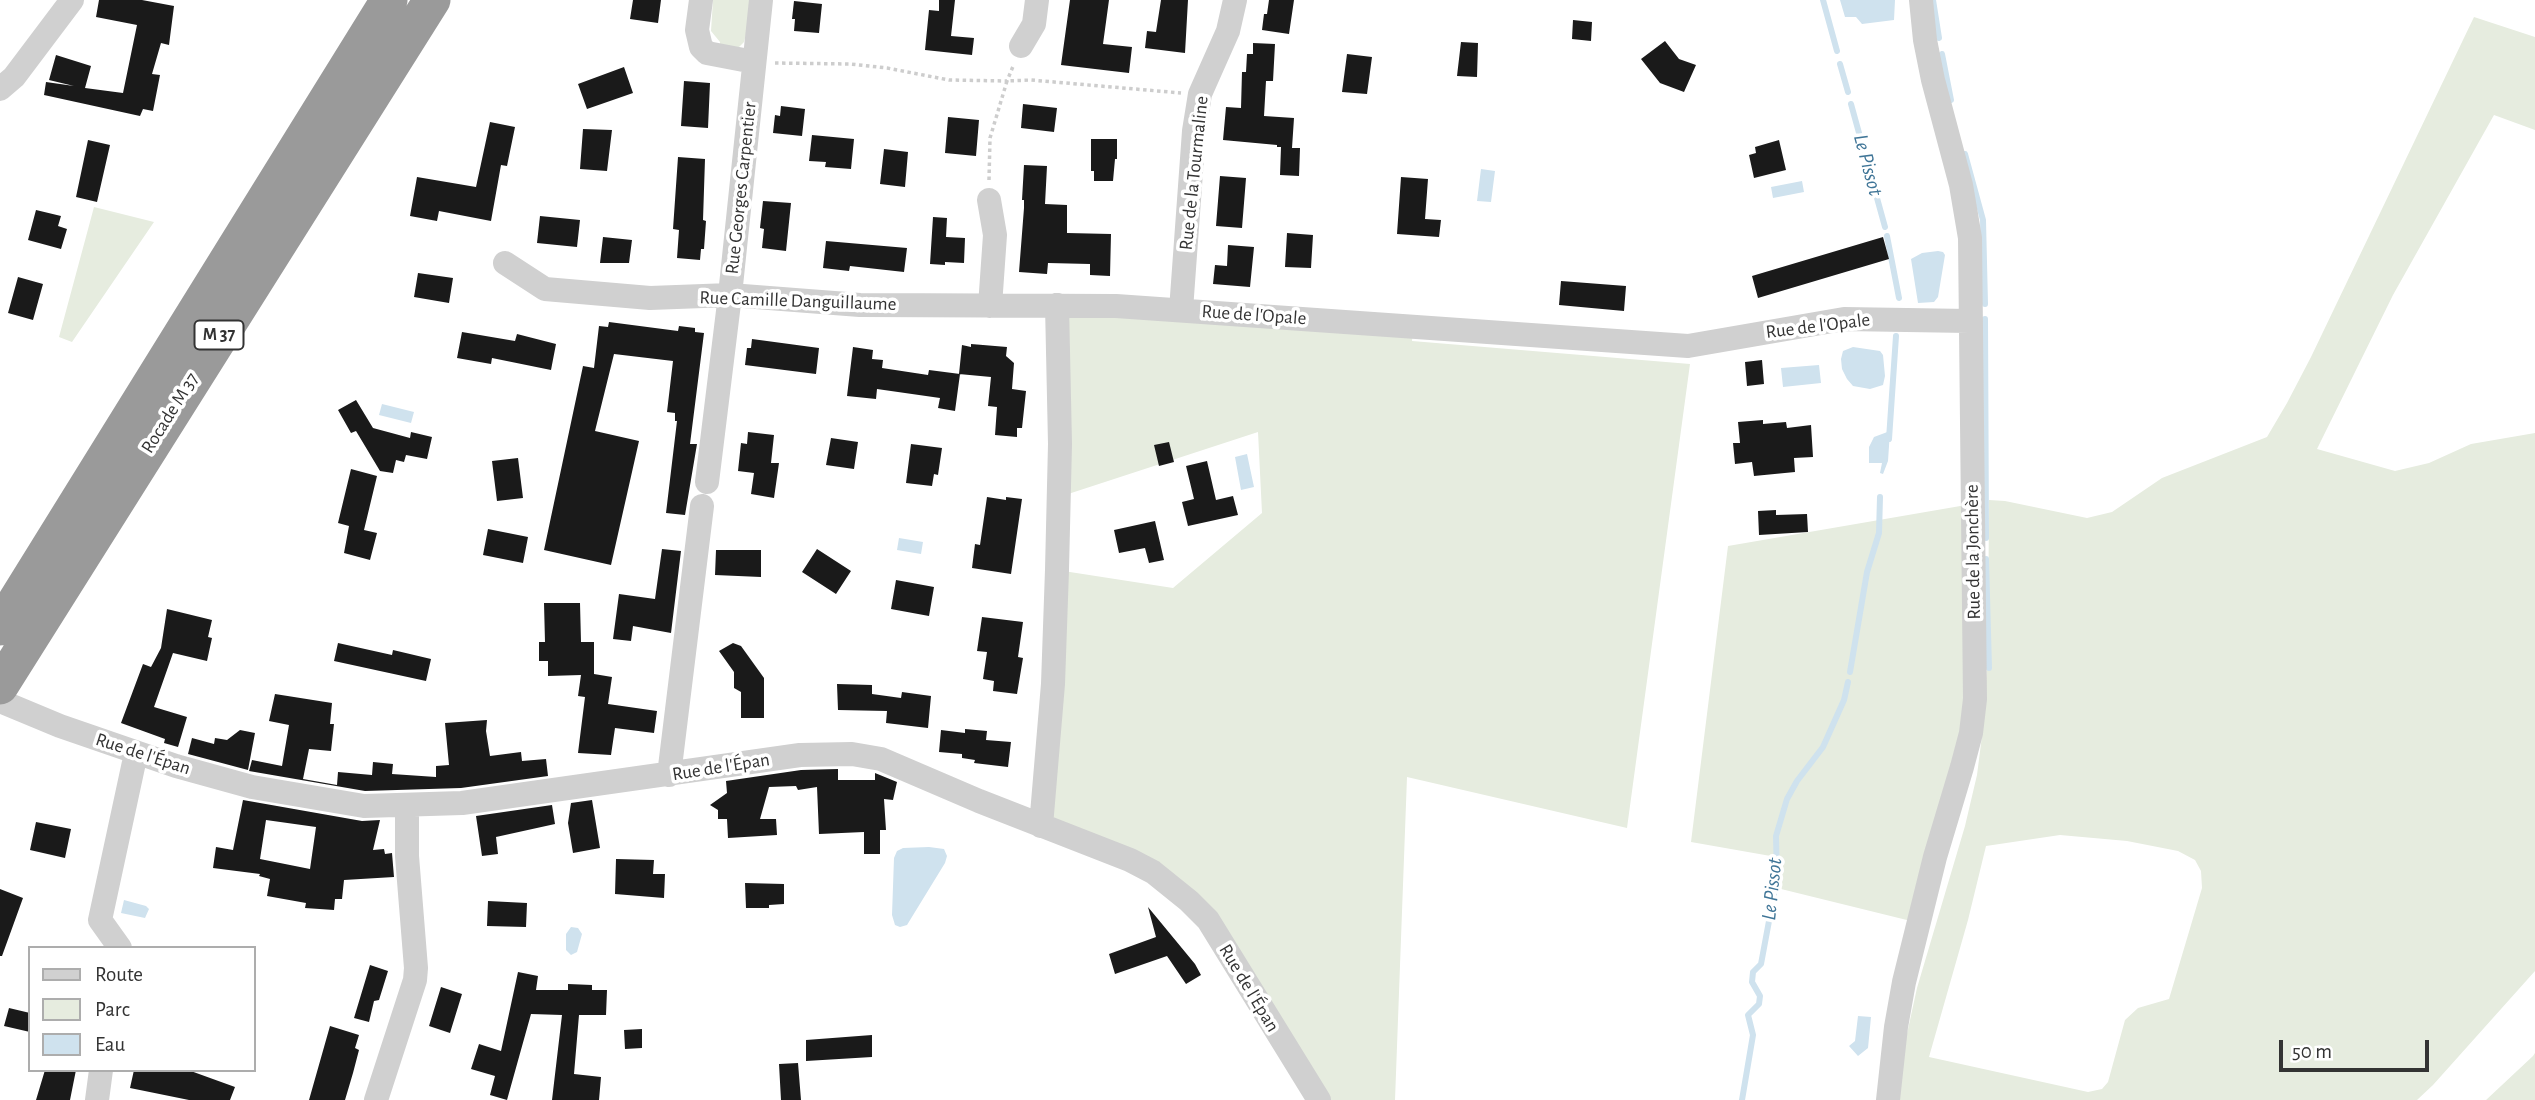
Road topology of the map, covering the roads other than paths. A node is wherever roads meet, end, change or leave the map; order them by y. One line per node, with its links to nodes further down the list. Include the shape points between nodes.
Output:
1 (72, 0): 11 (street)
2 (389, 0): 21 (highway, Rocade M 37 / M 37)
3 (432, 0): 22 (highway, Rocade M 37 / M 37)
4 (701, 0): 10 (street, via 697,30 706,53)
5 (761, 0): 10 (street, Rue Georges Carpentier)
6 (1037, 0): 9 (street, via 1034,24)
7 (1235, 0): 17 (street, Rue de la Tourmaline, via 1228,31 1200,94)
8 (1921, 0): 18 (street, Rue de la Jonchère, via 1933,80 1966,210)
9 (1021, 46)
10 (754, 62): 14 (street, Rue Georges Carpentier)
11 (0, 89)
12 (989, 200): 16 (street, via 996,235)
13 (505, 263): 14 (street, Rue Camille Danguillaume, via 545,289 649,298)
14 (730, 295): 16 (street, Rue Camille Danguillaume, via 860,305); 19 (street, Rue Georges Carpentier)
15 (1057, 305): 16 (street, Rue Camille Danguillaume); 17 (street, Rue de l'Opale); 27 (street, via 1060,444 1053,684)
16 (990, 306)
17 (1181, 310): 18 (street, Rue de l'Opale, via 1688,346 1843,319)
18 (1969, 321): 33 (street, Rue de la Jonchère, via 1975,699 1965,756 1905,982)
19 (707, 482)
20 (702, 506): 25 (street)
21 (0, 627)
22 (0, 686)
23 (0, 701): 24 (street, Rue de l'Épan)
24 (136, 753): 26 (street, Rue de l'Épan, via 292,795 364,806); 28 (street, via 100,920)
25 (669, 775): 26 (street, Rue de l'Épan); 27 (street, Rue de l'Épan, via 800,755 866,755)
26 (407, 806): 31 (street, via 415,980)
27 (1041, 826): 32 (street, Rue de l'Épan, via 1130,860 1189,901 1208,920)
28 (119, 946)
29 (102, 1072): 30 (street)
30 (97, 1100)
31 (376, 1100)
32 (1319, 1100)
33 (1888, 1100)

